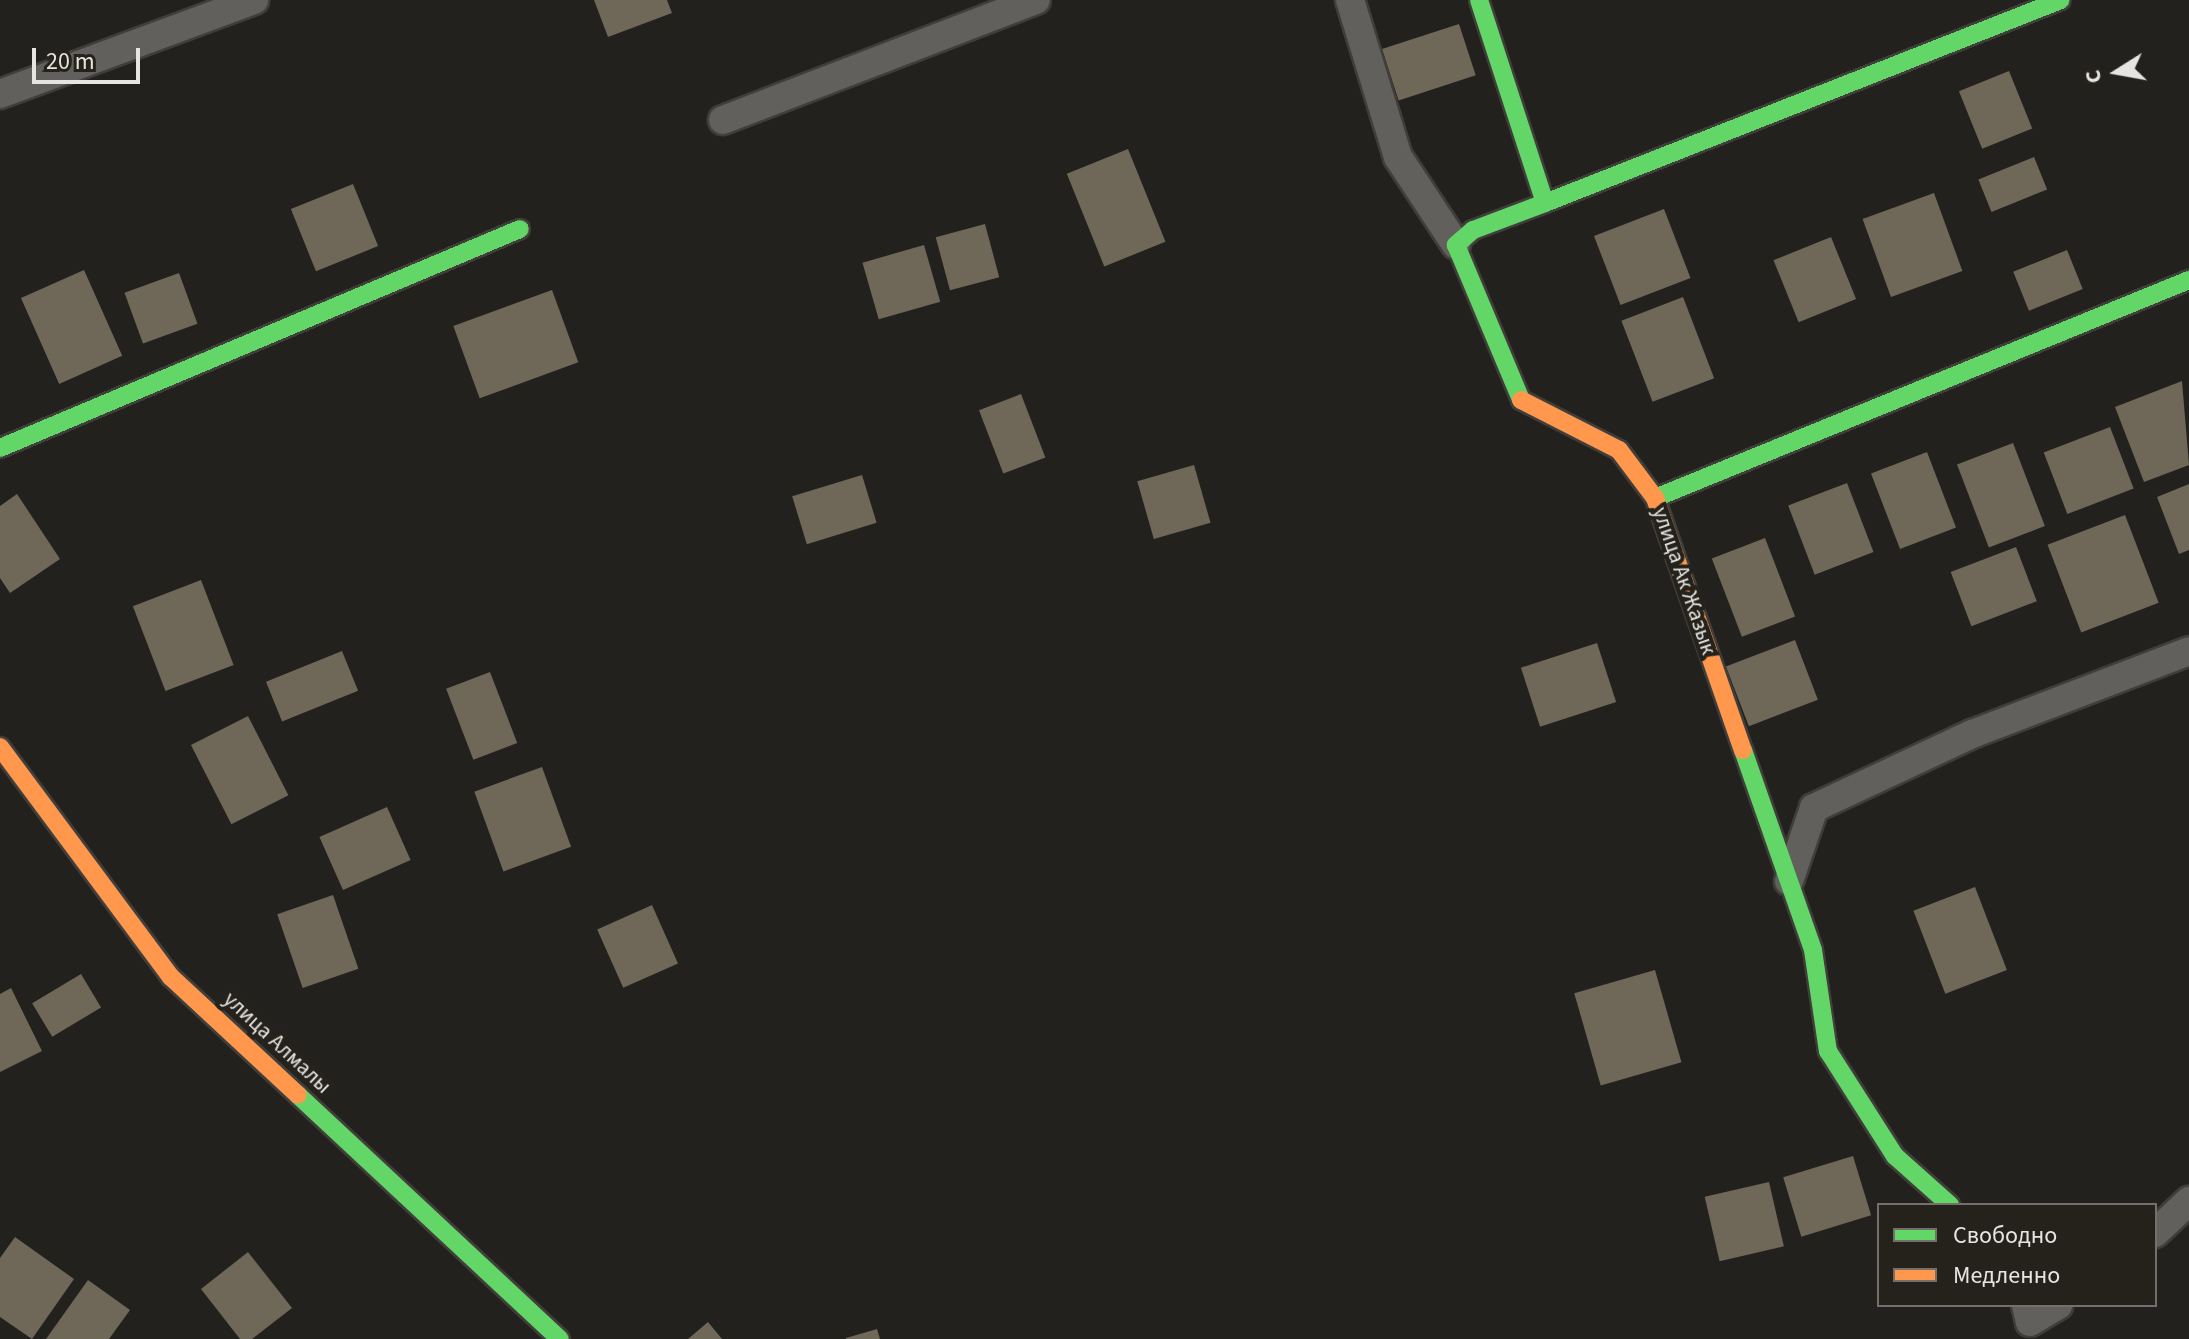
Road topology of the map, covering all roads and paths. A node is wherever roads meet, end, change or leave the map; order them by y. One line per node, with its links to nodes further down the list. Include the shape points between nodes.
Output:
1 (254, 0): 6 (street)
2 (1036, 0): 7 (street)
3 (1350, 0): 10 (street, via 1398,157)
4 (1479, 0): 8 (street)
5 (2061, 0): 8 (street)
6 (0, 94)
7 (723, 120)
8 (1545, 203): 10 (street, via 1473,230)
9 (520, 229): 12 (street)
10 (1456, 245): 13 (street, улица Ак Жазык, via 1516,397 1619,450)
11 (2189, 280): 13 (street)
12 (0, 448)
13 (1655, 498): 16 (street, улица Ак Жазык)
14 (2189, 651): 16 (street, via 1972,734 1814,808)
15 (0, 747): 22 (street, улица Алмалы, via 171,977)
16 (1789, 881): 18 (street, улица Ак Жазык, via 1813,950 1828,1051 1895,1156)
17 (2189, 1201): 19 (street)
18 (1948, 1203)
19 (2157, 1231)
20 (2026, 1307): 21 (street, via 2030,1322)
21 (2055, 1307)
22 (560, 1339)

